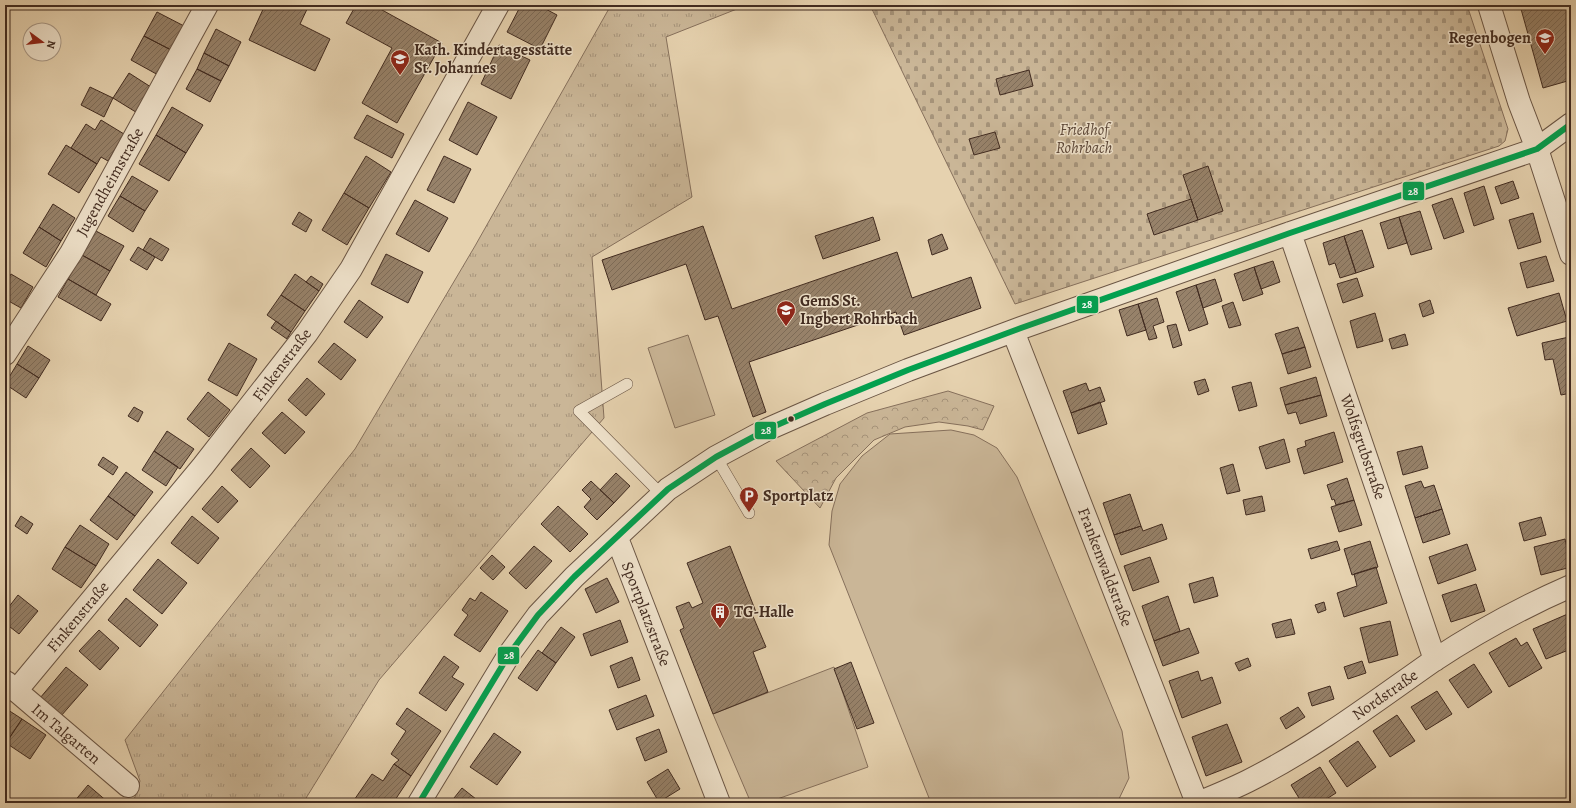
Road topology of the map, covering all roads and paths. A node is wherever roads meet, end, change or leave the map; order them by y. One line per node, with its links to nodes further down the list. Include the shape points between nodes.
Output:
1 (207, 5): 9 (street, Jugendheimstraße, via 71,253)
2 (498, 5): 17 (street, Finkenstraße, via 351,269 308,333 203,466)
3 (1489, 5): 5 (street, via 1519,102)
4 (1571, 124): 5 (street)
5 (1537, 149): 6 (street); 7 (street)
6 (1290, 233): 8 (street); 16 (street, Wolfsgrubstraße)
7 (1571, 254)
8 (1013, 331): 11 (street, via 825,404); 21 (street, Frankenwaldstraße)
9 (5, 354)
10 (627, 384): 12 (lane, via 580,411)
11 (716, 457): 12 (street); 13 (lane)
12 (662, 495): 14 (street)
13 (749, 513)
14 (617, 538): 19 (street, Sportplatzstraße); 20 (street, via 538,614 510,653)
15 (1571, 586): 16 (street, Nordstraße, via 1507,617)
16 (1435, 660): 21 (street, Nordstraße, via 1330,733 1289,758 1248,781)
17 (10, 686): 18 (street, Im Talgarten)
18 (128, 786)
19 (718, 802)
20 (419, 803)
21 (1198, 803)

